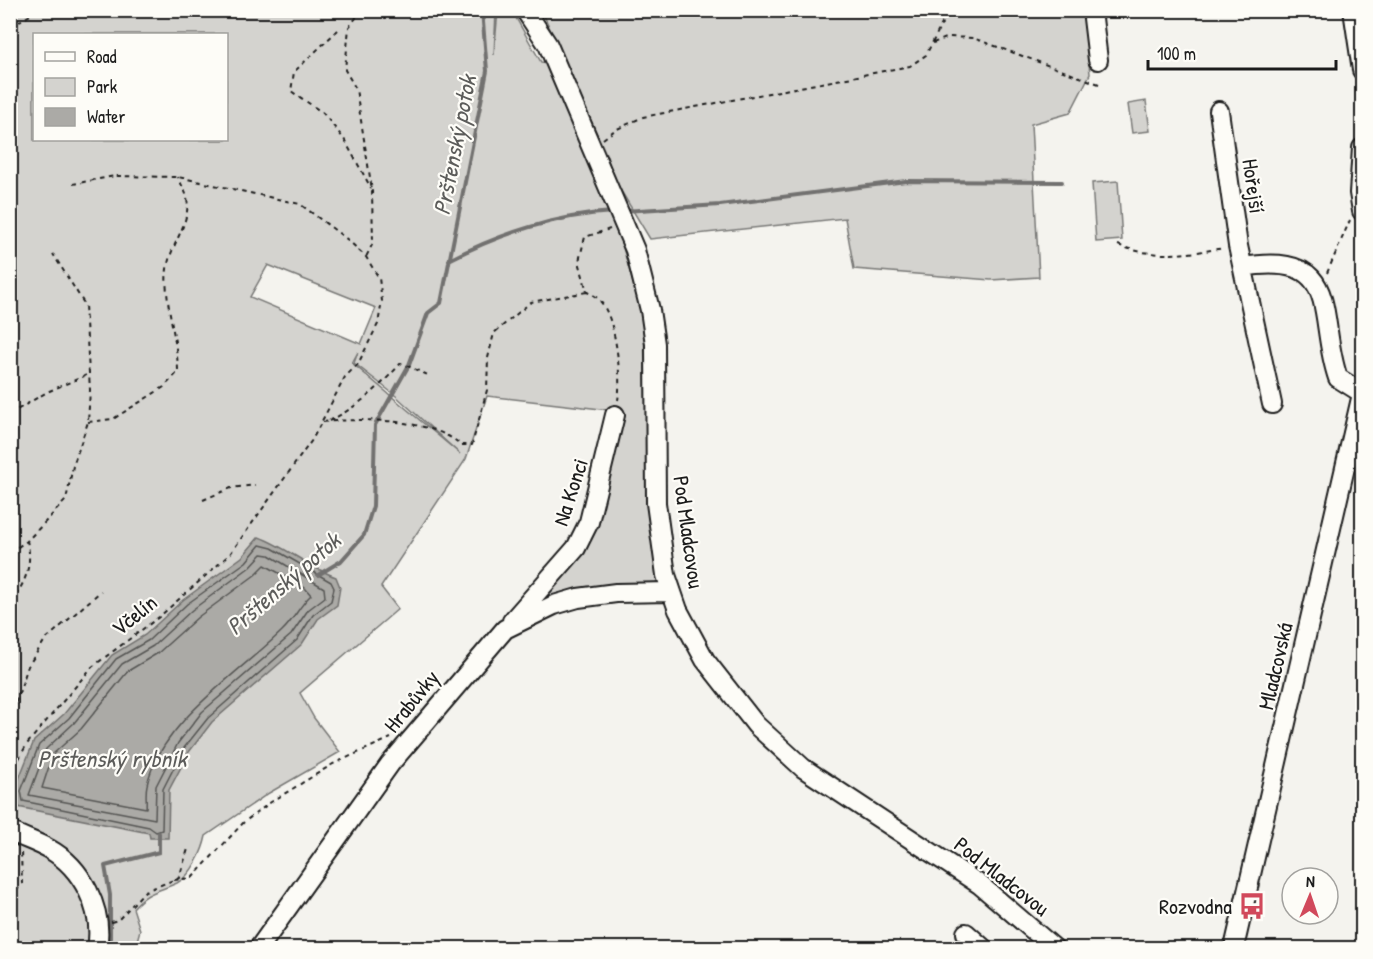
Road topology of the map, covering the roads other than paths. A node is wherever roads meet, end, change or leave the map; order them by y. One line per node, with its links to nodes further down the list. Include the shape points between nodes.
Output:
1 (525, 10): 13 (street, Pod Mladcovou, via 548,45 635,250 650,310 655,344 656,503)
2 (1092, 10): 4 (street)
3 (1353, 10): 5 (street)
4 (1098, 60)
5 (1362, 70)
6 (1220, 111): 9 (street, Hořejší)
7 (1362, 148): 8 (street)
8 (1361, 202)
9 (1243, 267): 10 (street, via 1287,267 1311,277 1323,295 1338,378); 11 (street, Hořejší)
10 (1362, 394): 21 (street, Mladcovská)
11 (1272, 404)
12 (615, 416): 14 (street, Na Konci, via 589,522 576,548)
13 (670, 592): 14 (street, Hrabůvky, via 578,598); 20 (street, Pod Mladcovou, via 705,660 737,704 776,746 803,768 979,884)
14 (505, 629): 18 (street, Hrabůvky, via 390,764)
15 (15, 834): 17 (street, via 64,858 80,876 91,897)
16 (966, 933): 19 (street)
17 (97, 948)
18 (259, 948)
19 (983, 948)
20 (1054, 948)
21 (1234, 948)

